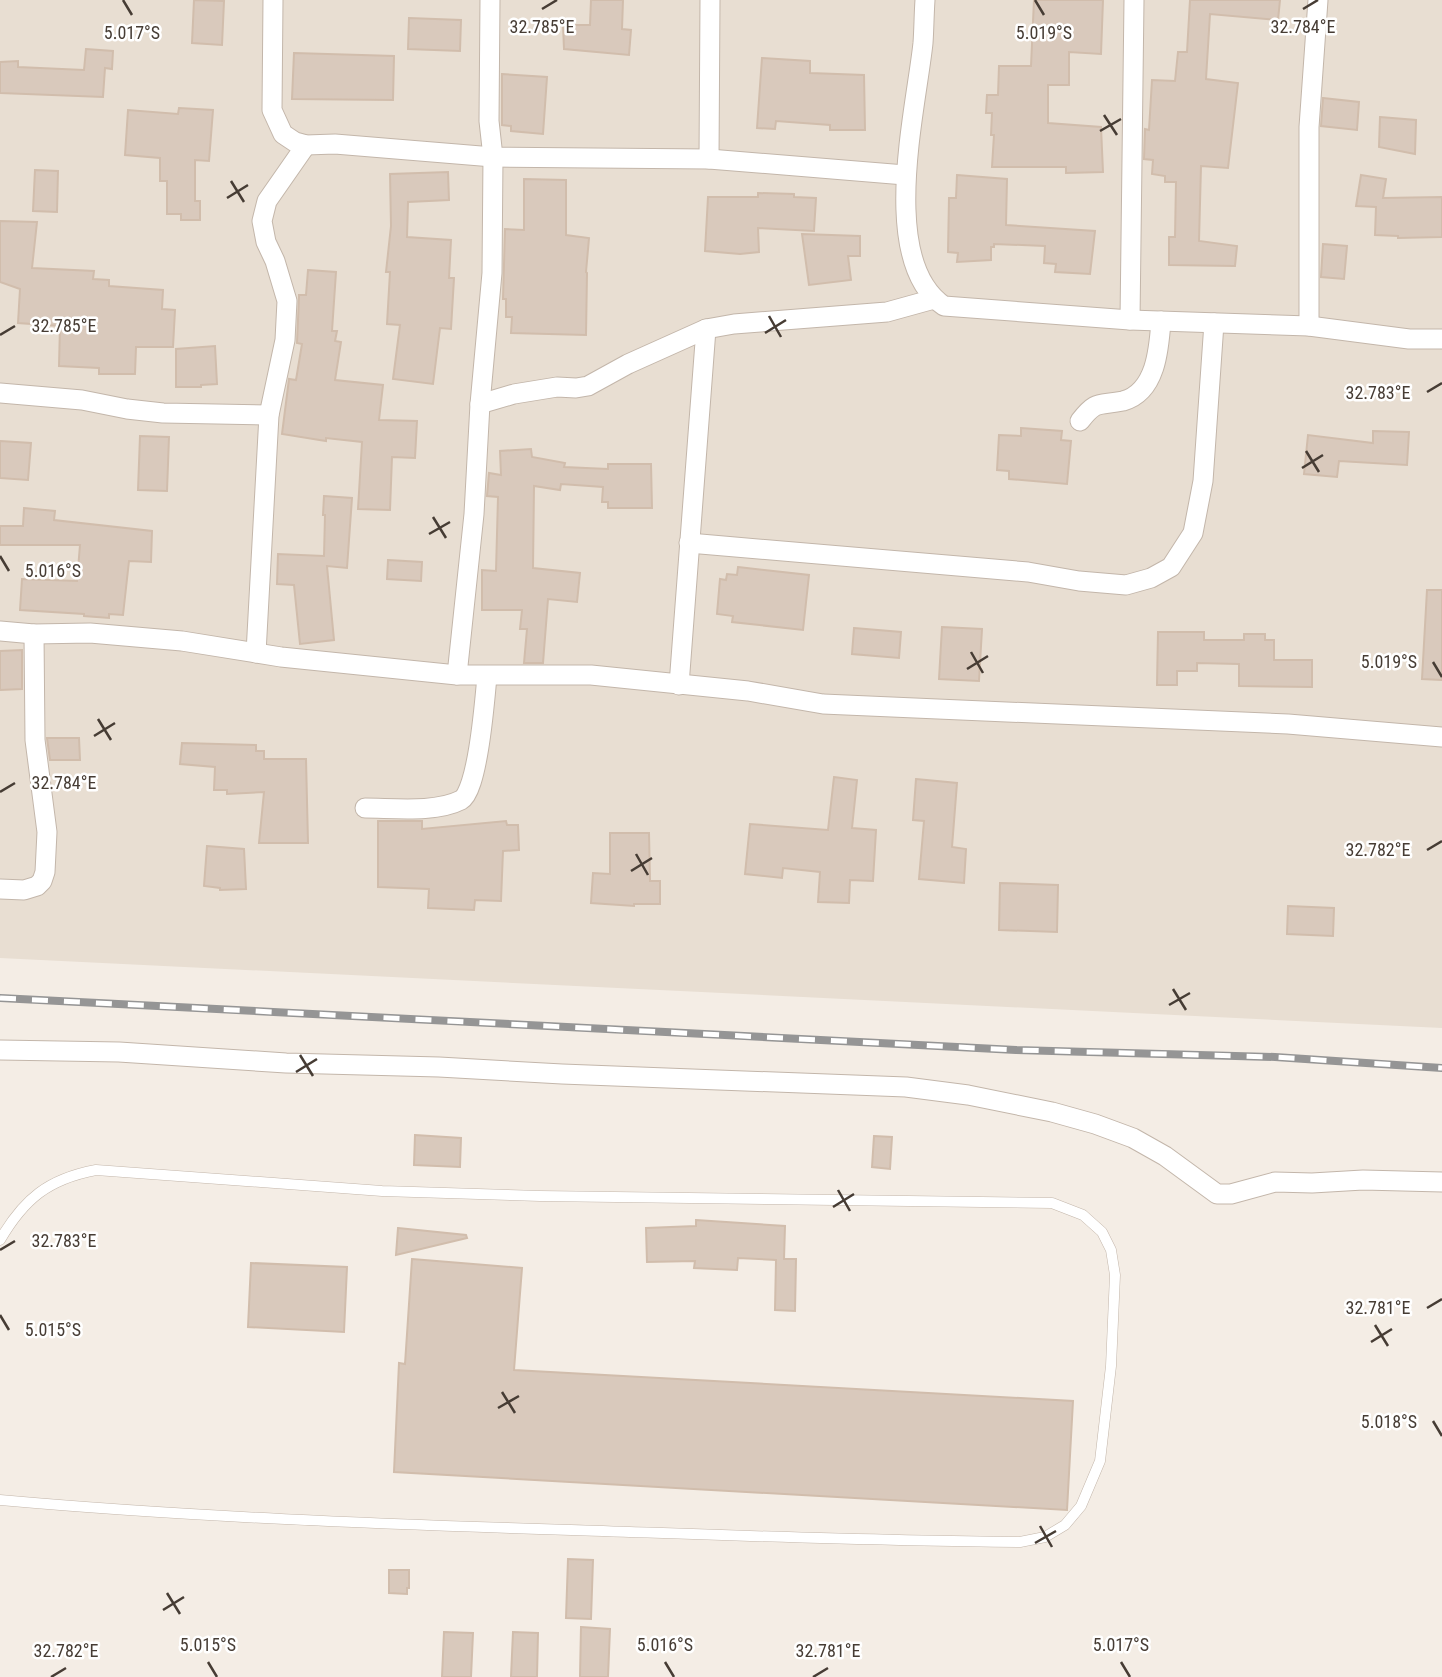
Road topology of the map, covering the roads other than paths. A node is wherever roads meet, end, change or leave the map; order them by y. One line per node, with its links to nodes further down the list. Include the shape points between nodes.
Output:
1 (273, 0): 7 (street, via 272,110 283,134)
2 (490, 0): 8 (street)
3 (710, 0): 9 (street)
4 (925, 0): 10 (street)
5 (1134, 0): 12 (street)
6 (1318, 0): 15 (street, via 1309,127)
7 (306, 145): 8 (street); 20 (street, via 267,201 262,221 287,300 285,340)
8 (493, 157): 9 (street); 19 (street, via 492,273)
9 (709, 159): 10 (street)
10 (905, 175): 11 (street, via 908,231 918,277)
11 (934, 299): 12 (street, via 944,306); 16 (street, via 887,312)
12 (1130, 320): 13 (street)
13 (1161, 321): 14 (street); 21 (street, via 1159,346 1146,386 1127,400 1091,407)
14 (1214, 323): 15 (street); 22 (street, via 1203,481 1193,533 1171,567 1151,578 1126,585)
15 (1309, 326): 17 (street)
16 (706, 329): 19 (street, via 588,386 514,394); 22 (street)
17 (1442, 340)
18 (0, 393): 20 (street, via 163,413)
19 (480, 404): 26 (street)
20 (269, 415): 25 (street)
21 (1080, 421)
22 (689, 542): 28 (street)
23 (0, 631): 24 (street)
24 (34, 634): 25 (street, via 182,640); 31 (street, via 35,740 47,832 45,872 37,886)
25 (256, 653): 26 (street)
26 (457, 675): 27 (street)
27 (487, 676): 28 (street, via 591,675); 30 (street, via 469,793 445,806)
28 (679, 685): 29 (street, via 835,705 1288,724)
29 (1442, 737)
30 (365, 808)
31 (0, 888)
32 (0, 1050): 33 (street, via 906,1087 968,1095 1095,1124 1165,1156 1216,1194 1275,1182)
33 (1442, 1182)
34 (0, 1240): 35 (lane, via 33,1197 75,1174 96,1170 382,1191 554,1197 1052,1203 1083,1215 1102,1232 1115,1275 1100,1461 1081,1506 1065,1525 1045,1537 1020,1542 868,1541 370,1523)
35 (0, 1500)

